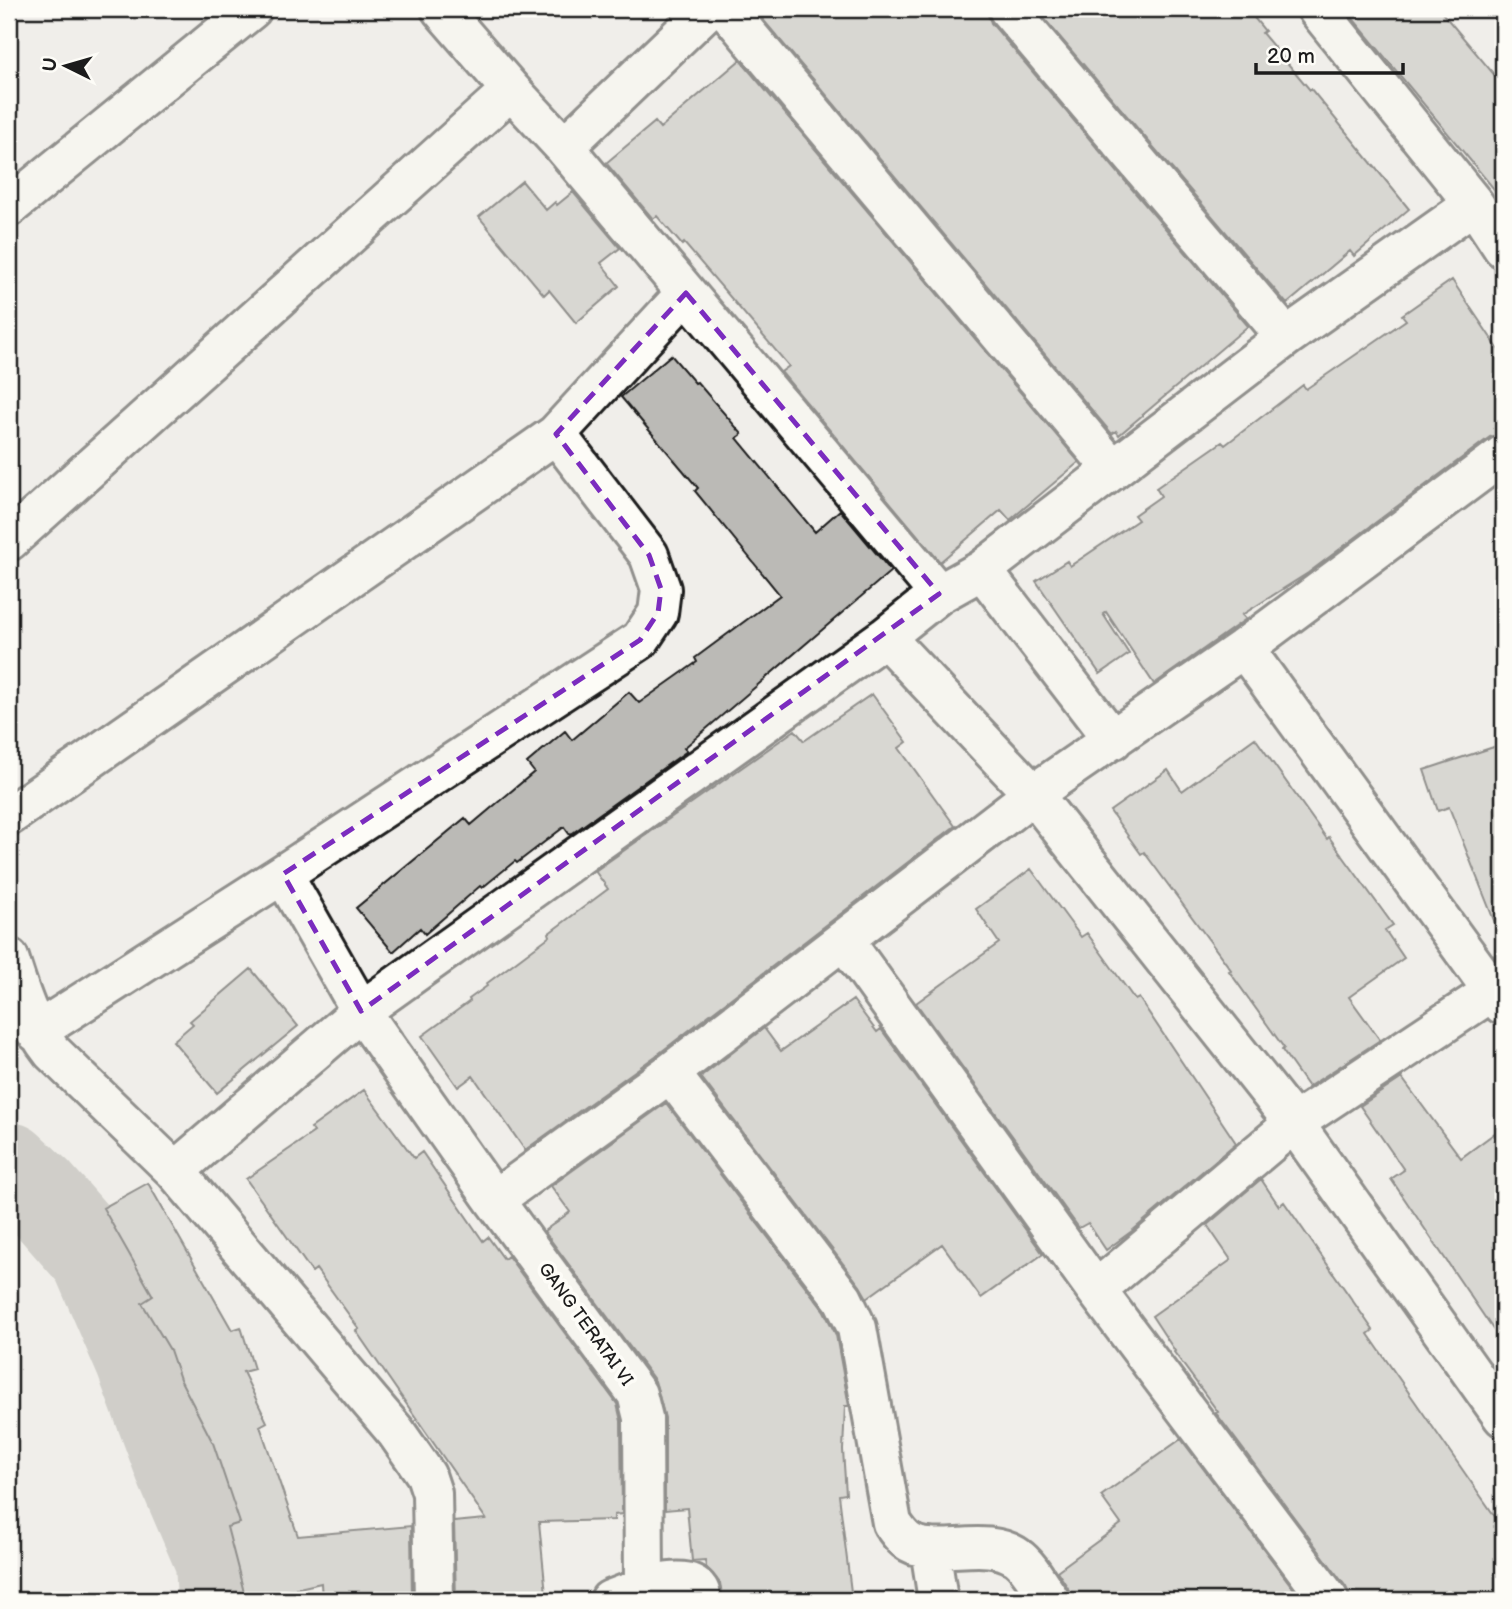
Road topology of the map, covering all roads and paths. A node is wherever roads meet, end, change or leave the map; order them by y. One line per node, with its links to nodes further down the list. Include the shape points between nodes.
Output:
1 (252, 9): 10 (street)
2 (441, 9): 7 (street)
3 (708, 9): 8 (street)
4 (726, 9): 16 (street)
5 (1008, 9): 13 (street)
6 (1317, 9): 9 (street)
7 (511, 90): 8 (street); 17 (street)
8 (564, 147): 12 (street)
9 (1474, 204): 11 (street); 13 (street)
10 (9, 207)
11 (1503, 248)
12 (687, 293): 14 (street); 19 (street)
13 (1286, 337): 16 (street)
14 (556, 434): 24 (street); 25 (street, via 649,555 661,589 658,614 640,640)
15 (1503, 455): 21 (street)
16 (1112, 468): 18 (street)
17 (9, 541)
18 (982, 570): 19 (street); 22 (street)
19 (939, 594): 20 (street)
20 (885, 637): 23 (street); 29 (street)
21 (1244, 648): 22 (street); 28 (street)
22 (1113, 740): 23 (street)
23 (1033, 794): 26 (street); 32 (street)
24 (9, 816)
25 (283, 874): 29 (street, GANG TERATAI VI); 30 (street)
26 (844, 940): 31 (street); 35 (street)
27 (9, 958): 30 (street)
28 (1498, 998): 32 (street)
29 (361, 1011): 33 (street); 34 (street, GANG TERATAI VI)
30 (36, 1032): 33 (street, via 51,1052)
31 (670, 1073): 34 (street); 37 (street, via 843,1299 857,1328 892,1524 907,1541)
32 (1294, 1123): 35 (street); 36 (street)
33 (175, 1171): 39 (street, via 396,1432 426,1475 432,1493)
34 (494, 1200): 38 (street, GANG TERATAI VI, via 638,1394 643,1418)
35 (1096, 1290): 43 (street)
36 (1503, 1417)
37 (930, 1548): 41 (street); 42 (street, via 1004,1550 1020,1559)
38 (627, 1593): 40 (street, via 678,1582 699,1589)
39 (434, 1600)
40 (702, 1600)
41 (938, 1600)
42 (1050, 1600)
43 (1329, 1600)

